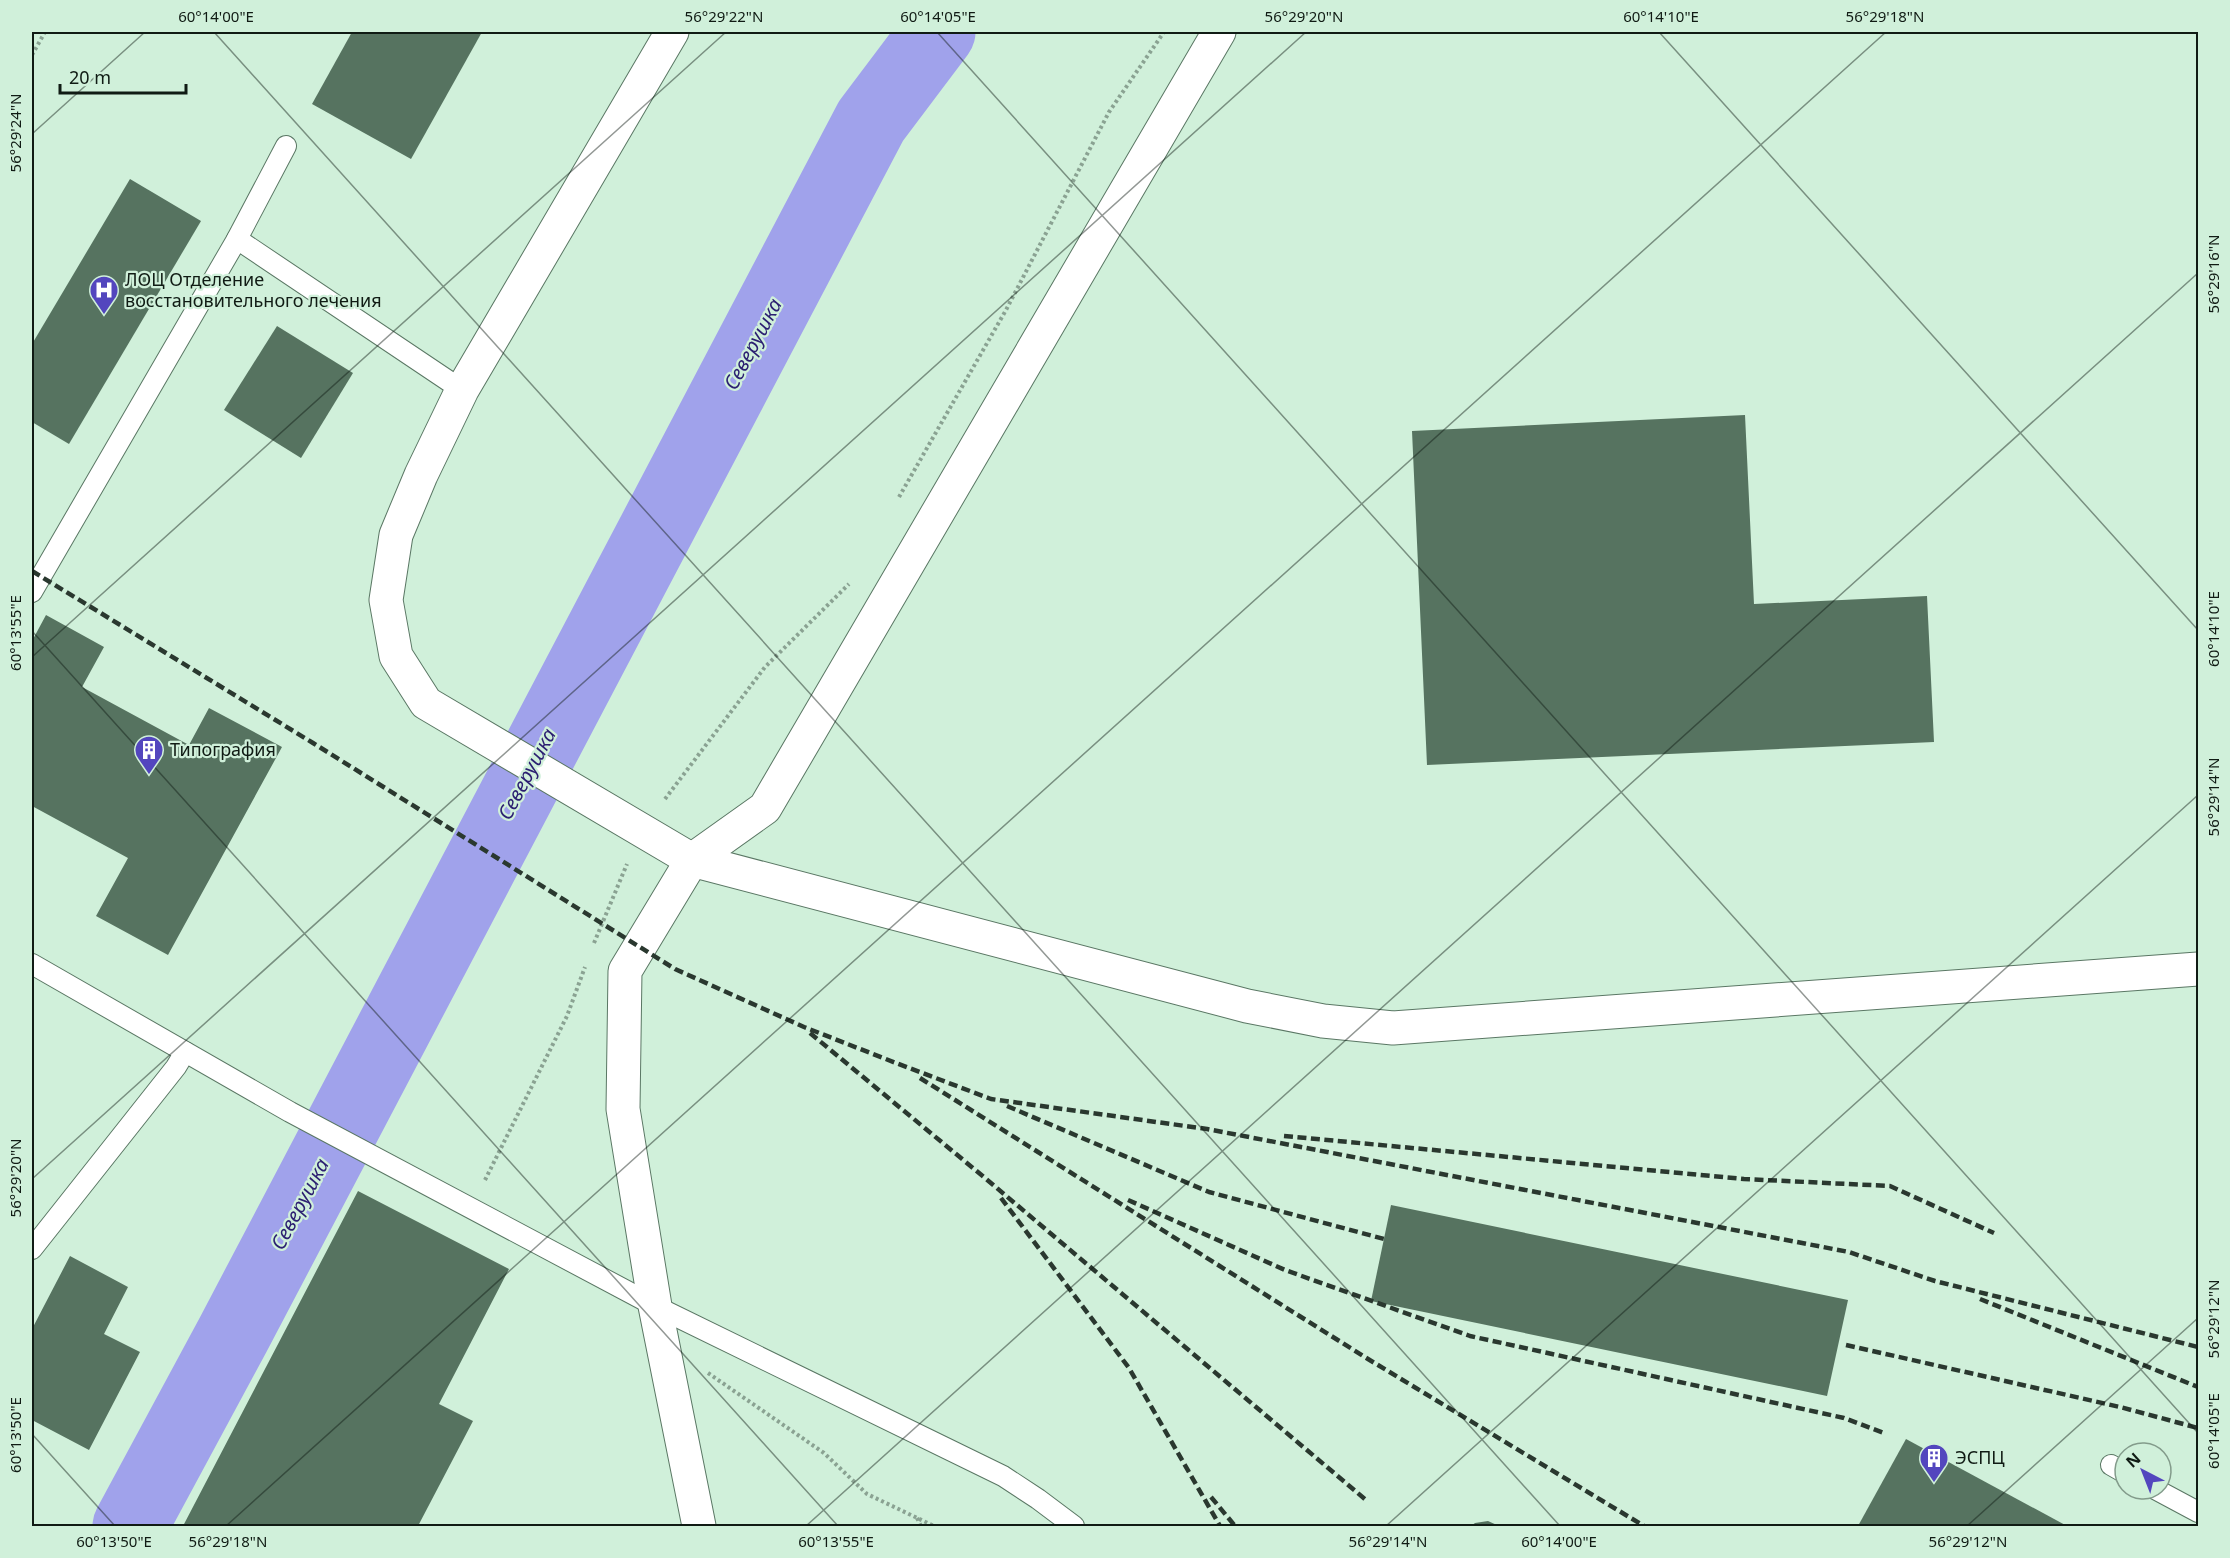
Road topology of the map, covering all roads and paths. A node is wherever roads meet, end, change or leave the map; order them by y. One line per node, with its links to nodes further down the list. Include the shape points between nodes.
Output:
1 (45, 32): 5 (path)
2 (672, 32): 8 (street)
3 (1164, 32): 9 (path, via 1109,112 1006,309)
4 (1219, 32): 13 (street, via 765,808)
5 (32, 55)
6 (286, 146): 7 (lane)
7 (237, 239): 8 (lane); 11 (lane)
8 (462, 390): 12 (street, via 396,536 386,600 396,656 426,702)
9 (895, 504)
10 (856, 577): 12 (path, via 765,667)
11 (32, 592)
12 (634, 825): 13 (street); 14 (path)
13 (692, 860): 17 (street, via 1247,1006 1323,1021 1393,1028); 21 (street, via 625,971 624,1109)
14 (591, 951)
15 (587, 962): 19 (path, via 567,1016)
16 (32, 964): 18 (lane)
17 (2199, 969)
18 (185, 1052): 19 (lane); 20 (lane)
19 (470, 1209): 21 (lane)
20 (32, 1249)
21 (655, 1306): 26 (street); 29 (lane, via 1003,1476)
22 (824, 1453): 25 (path, via 867,1494)
23 (2173, 1498): 24 (lane)
24 (2199, 1512)
25 (917, 1517): 27 (path); 28 (path)
26 (699, 1527)
27 (921, 1527)
28 (934, 1527)
29 (1074, 1527)

